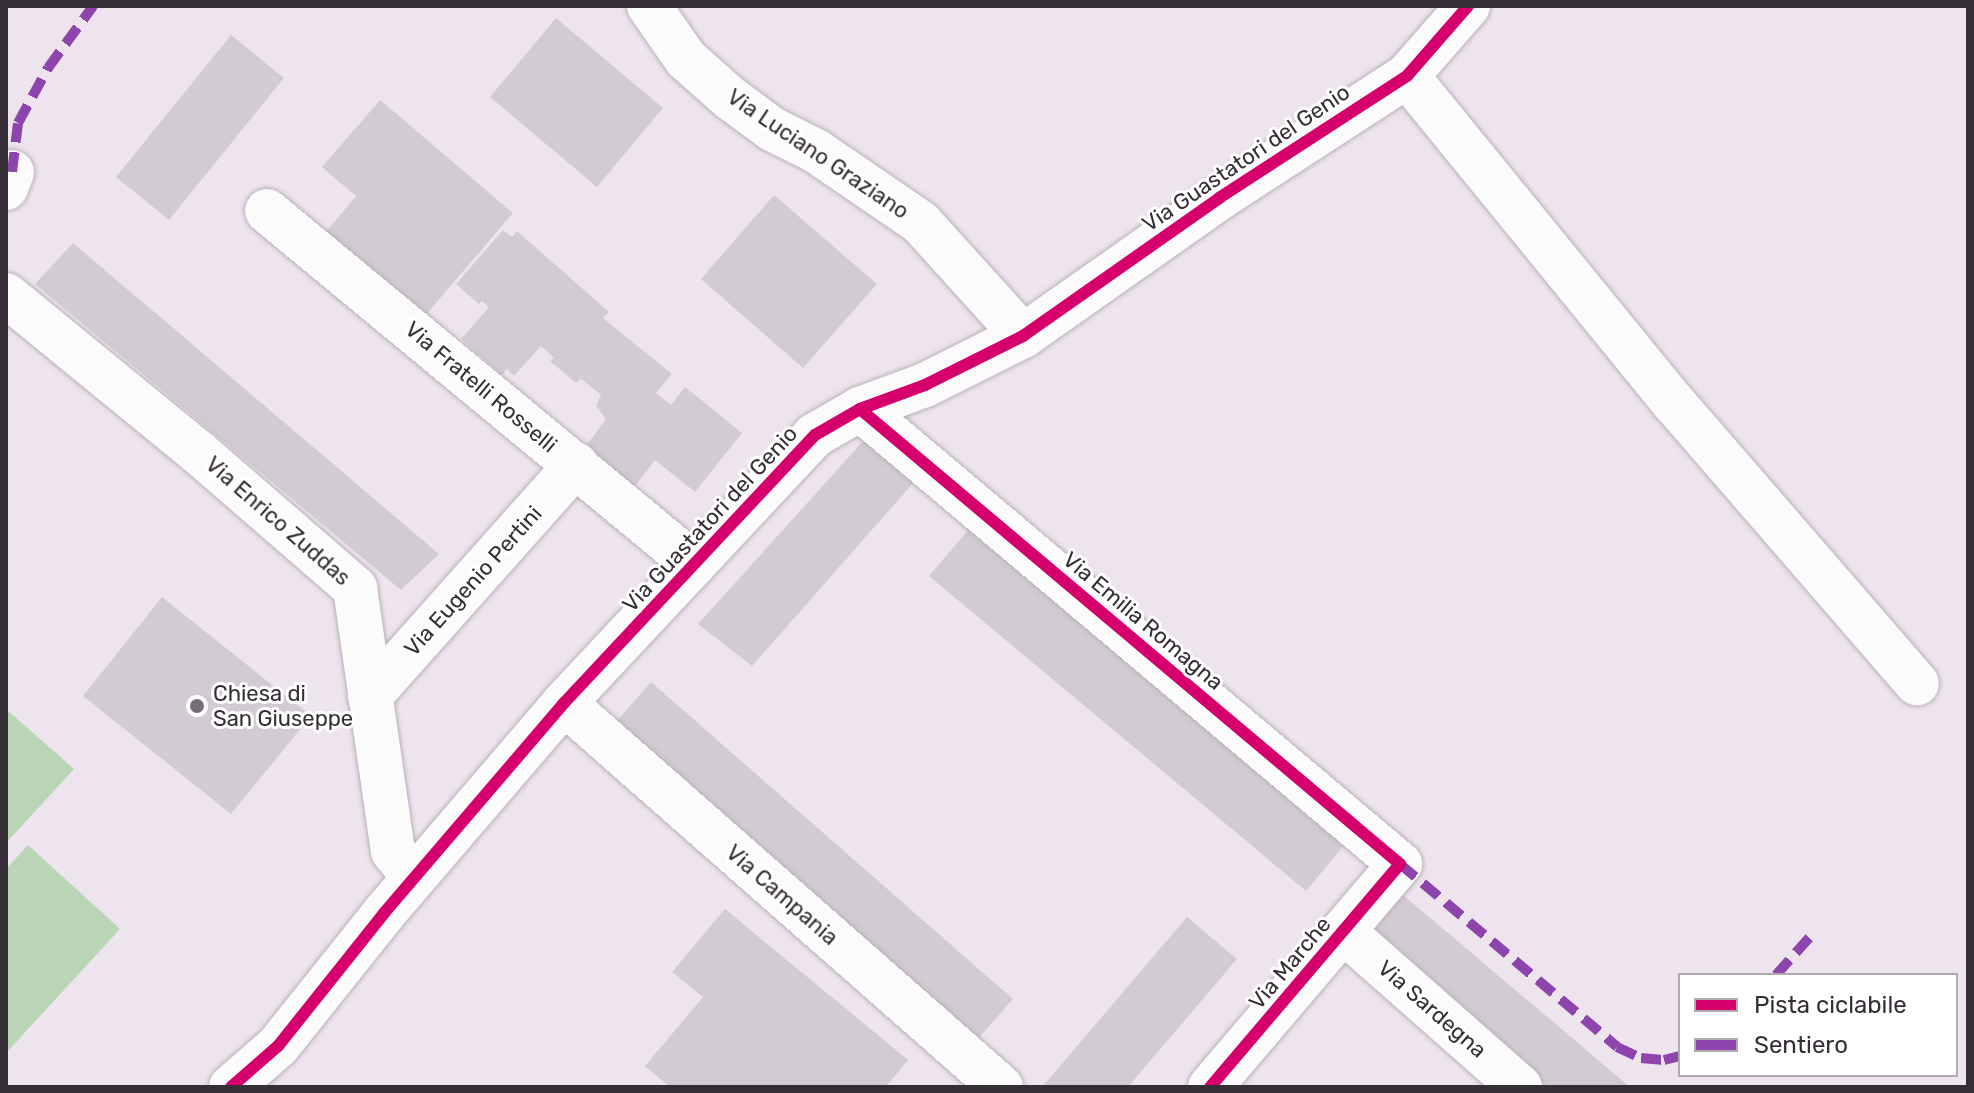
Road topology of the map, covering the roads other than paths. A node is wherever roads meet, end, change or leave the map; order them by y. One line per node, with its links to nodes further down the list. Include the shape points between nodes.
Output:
1 (649, 6): 6 (street, Via Luciano Graziano, via 686,59 730,98 921,223)
2 (1468, 6): 3 (street, Via Guastatori del Genio)
3 (1407, 76): 6 (street, Via Guastatori del Genio, via 1219,198); 10 (street, via 1674,403)
4 (267, 211): 8 (street, Via Fratelli Rosselli)
5 (6, 295): 11 (street, Via Enrico Zuddas, via 355,588)
6 (1023, 336): 7 (street, Via Guastatori del Genio, via 925,385)
7 (860, 409): 9 (street, Via Guastatori del Genio, via 815,435); 13 (street, Via Emilia Romagna)
8 (576, 465): 9 (street, Via Fratelli Rosselli); 11 (street, Via Eugenio Pertini)
9 (694, 564): 12 (street, Via Guastatori del Genio)
10 (1917, 684)
11 (370, 696): 14 (street, Via Enrico Zuddas, via 393,851)
12 (564, 703): 14 (street, Via Guastatori del Genio); 20 (street, Via Campania)
13 (1400, 864): 15 (street, Via Marche)
14 (414, 878): 16 (street, Via Guastatori del Genio)
15 (1343, 931): 17 (street, Via Marche); 21 (street, Via Sardegna)
16 (278, 1046): 18 (street); 19 (street)
17 (1214, 1086)
18 (231, 1087)
19 (263, 1087)
20 (1001, 1087)
21 (1520, 1087)

